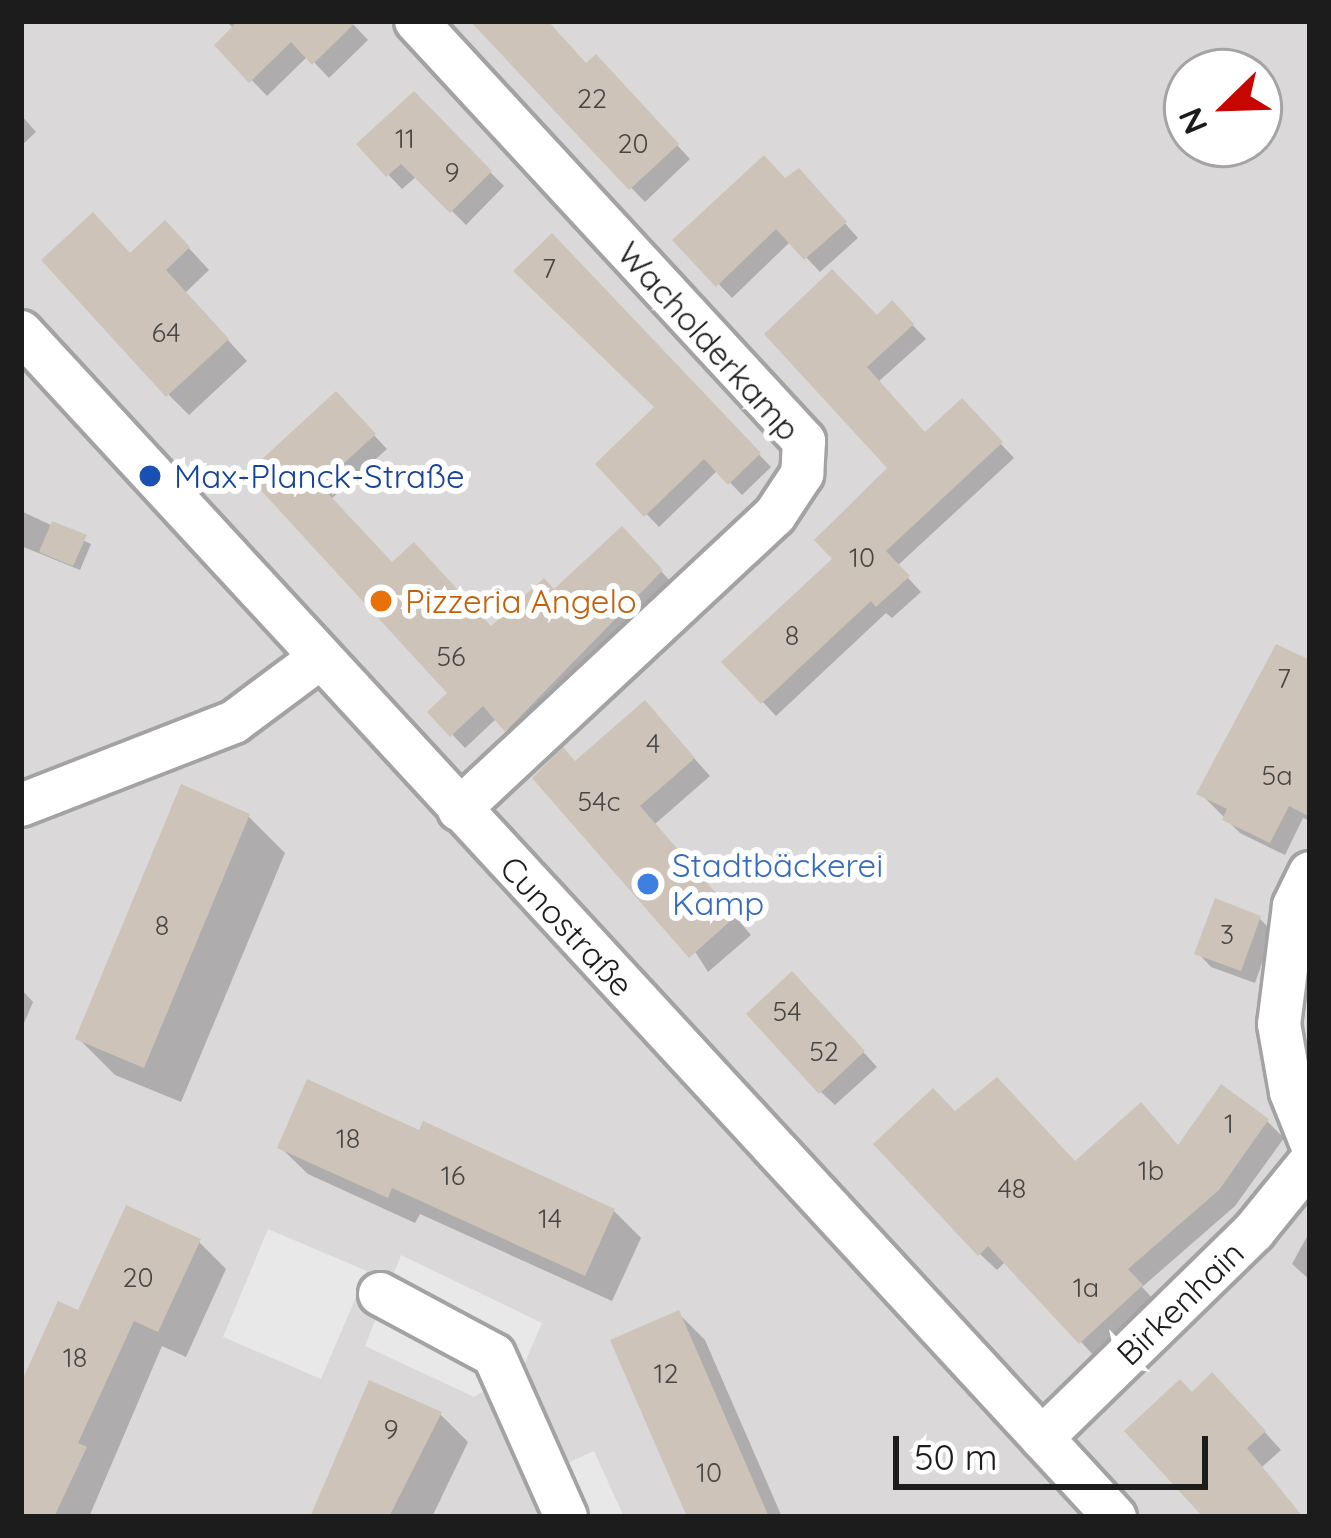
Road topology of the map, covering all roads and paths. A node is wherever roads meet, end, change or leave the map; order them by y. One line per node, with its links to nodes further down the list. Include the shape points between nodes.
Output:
1 (416, 21): 5 (street, Wacholderkamp, via 804,441 802,474 776,515)
2 (21, 332): 3 (street, Cunostraße)
3 (320, 658): 4 (street, via 234,722); 5 (street, Cunostraße)
4 (21, 805)
5 (459, 810): 10 (street, Cunostraße)
6 (1310, 873): 7 (street, via 1294,906 1280,1024 1291,1092)
7 (1310, 1140)
8 (1310, 1162): 10 (street, Birkenhain, via 1254,1231)
9 (380, 1294): 11 (street, via 494,1355)
10 (1042, 1438): 12 (street, Cunostraße)
11 (566, 1517)
12 (1115, 1517)

